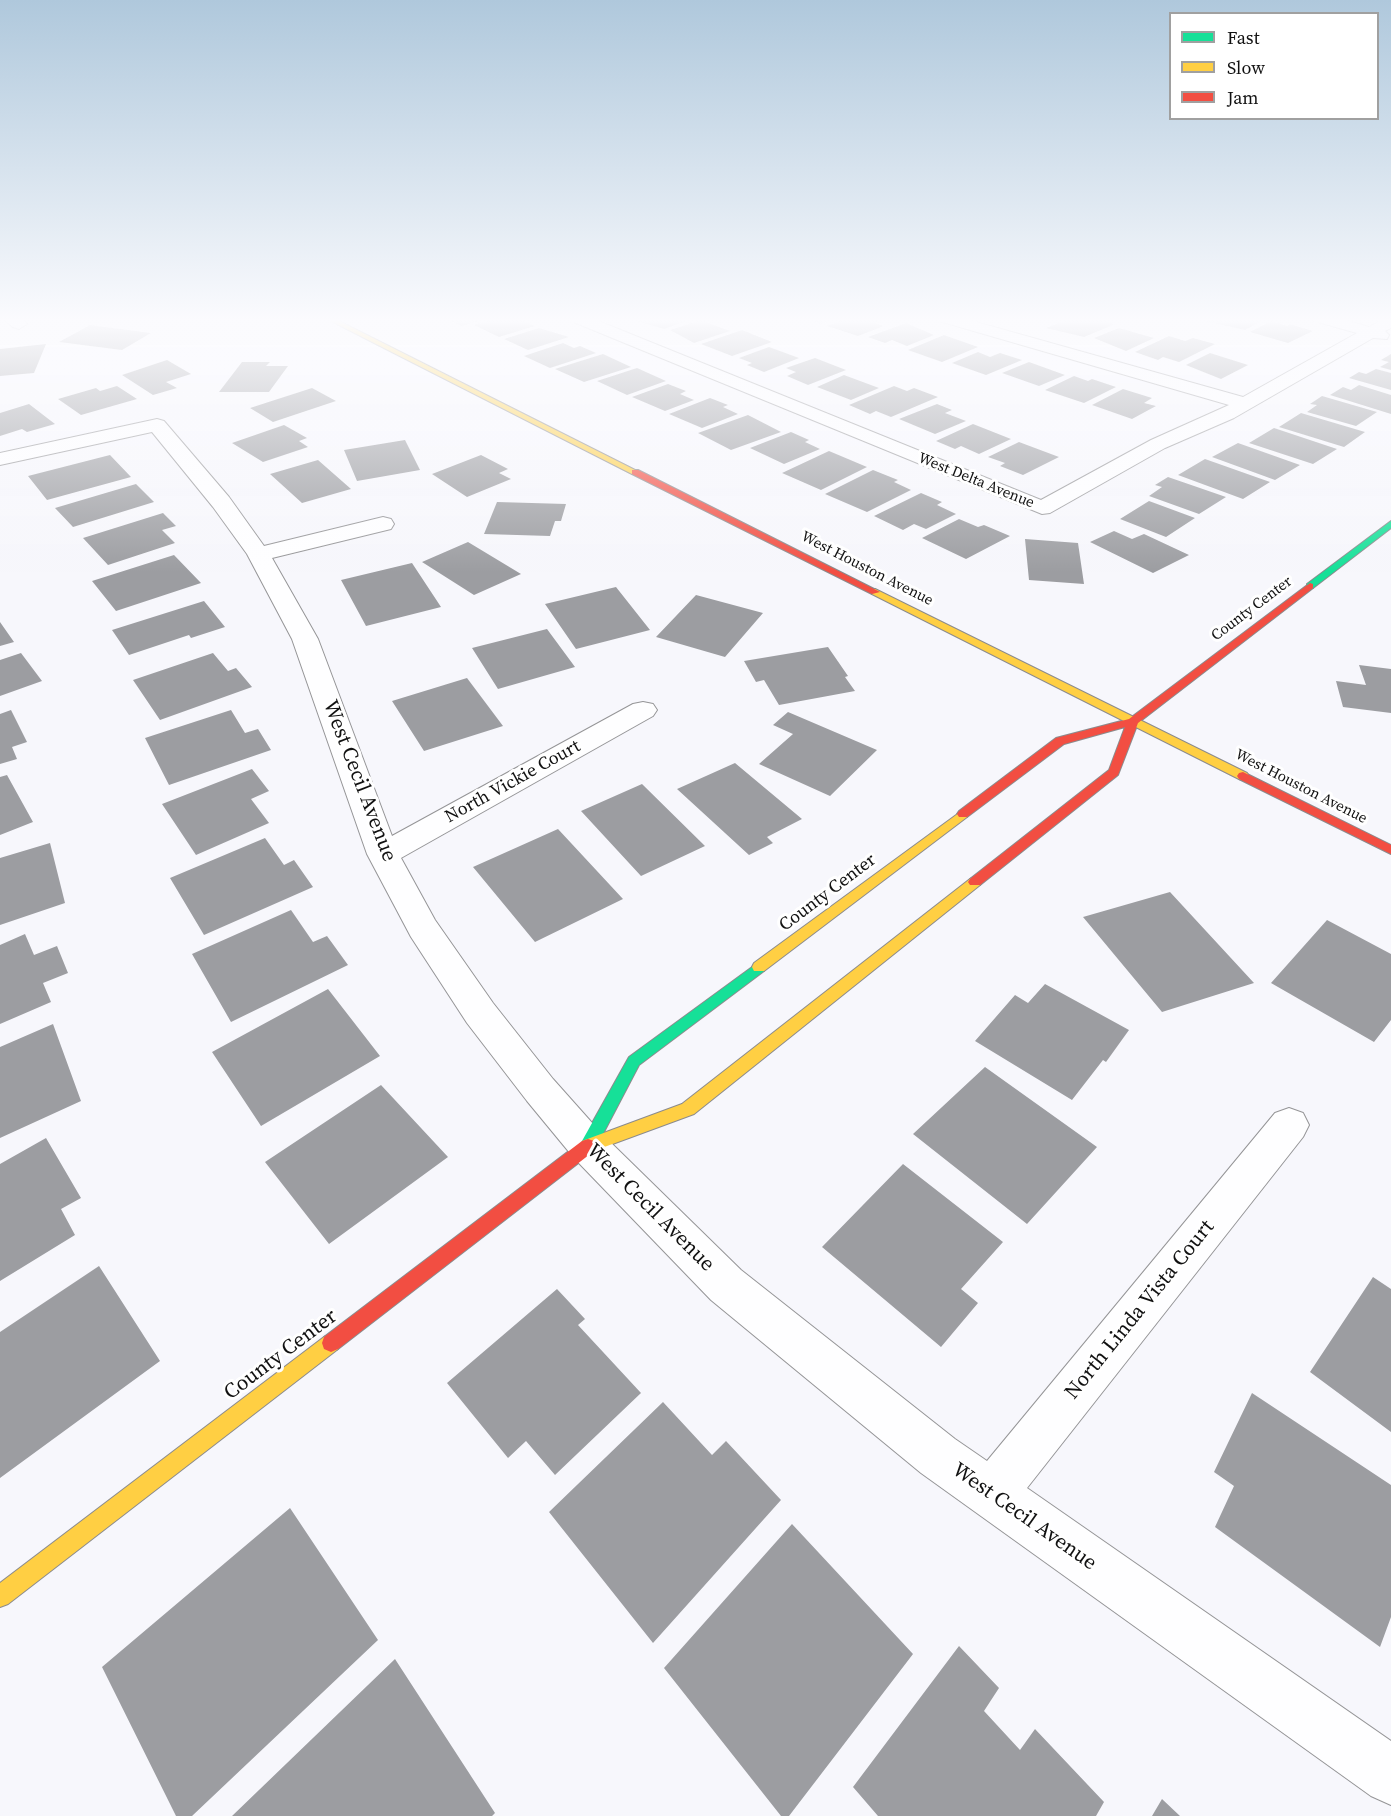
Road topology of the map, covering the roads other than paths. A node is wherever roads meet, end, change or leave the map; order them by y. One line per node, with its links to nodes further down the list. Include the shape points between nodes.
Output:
1 (497, 403): 10 (street, West Houston Avenue)
2 (784, 403): 4 (street, West Delta Avenue, via 1042,508 1158,444)
3 (1241, 403): 4 (street)
4 (1245, 404)
5 (0, 459): 8 (street, West Cecil Avenue, via 157,425)
6 (383, 524): 8 (street)
7 (1391, 524): 10 (street, County Center)
8 (258, 554): 12 (street, West Cecil Avenue, via 305,639)
9 (643, 710): 12 (street, North Vickie Court)
10 (1132, 721): 11 (street, West Houston Avenue); 14 (street, County Center, via 1114,772 688,1109); 14 (street, County Center, via 1060,741 634,1061)
11 (1391, 850)
12 (383, 854): 14 (street, West Cecil Avenue, via 423,928 480,1013)
13 (1289, 1125): 15 (street, North Linda Vista Court)
14 (588, 1146): 15 (street, West Cecil Avenue, via 726,1285); 16 (street, County Center)
15 (991, 1494): 17 (street, West Cecil Avenue)
16 (0, 1596)
17 (1391, 1776)

